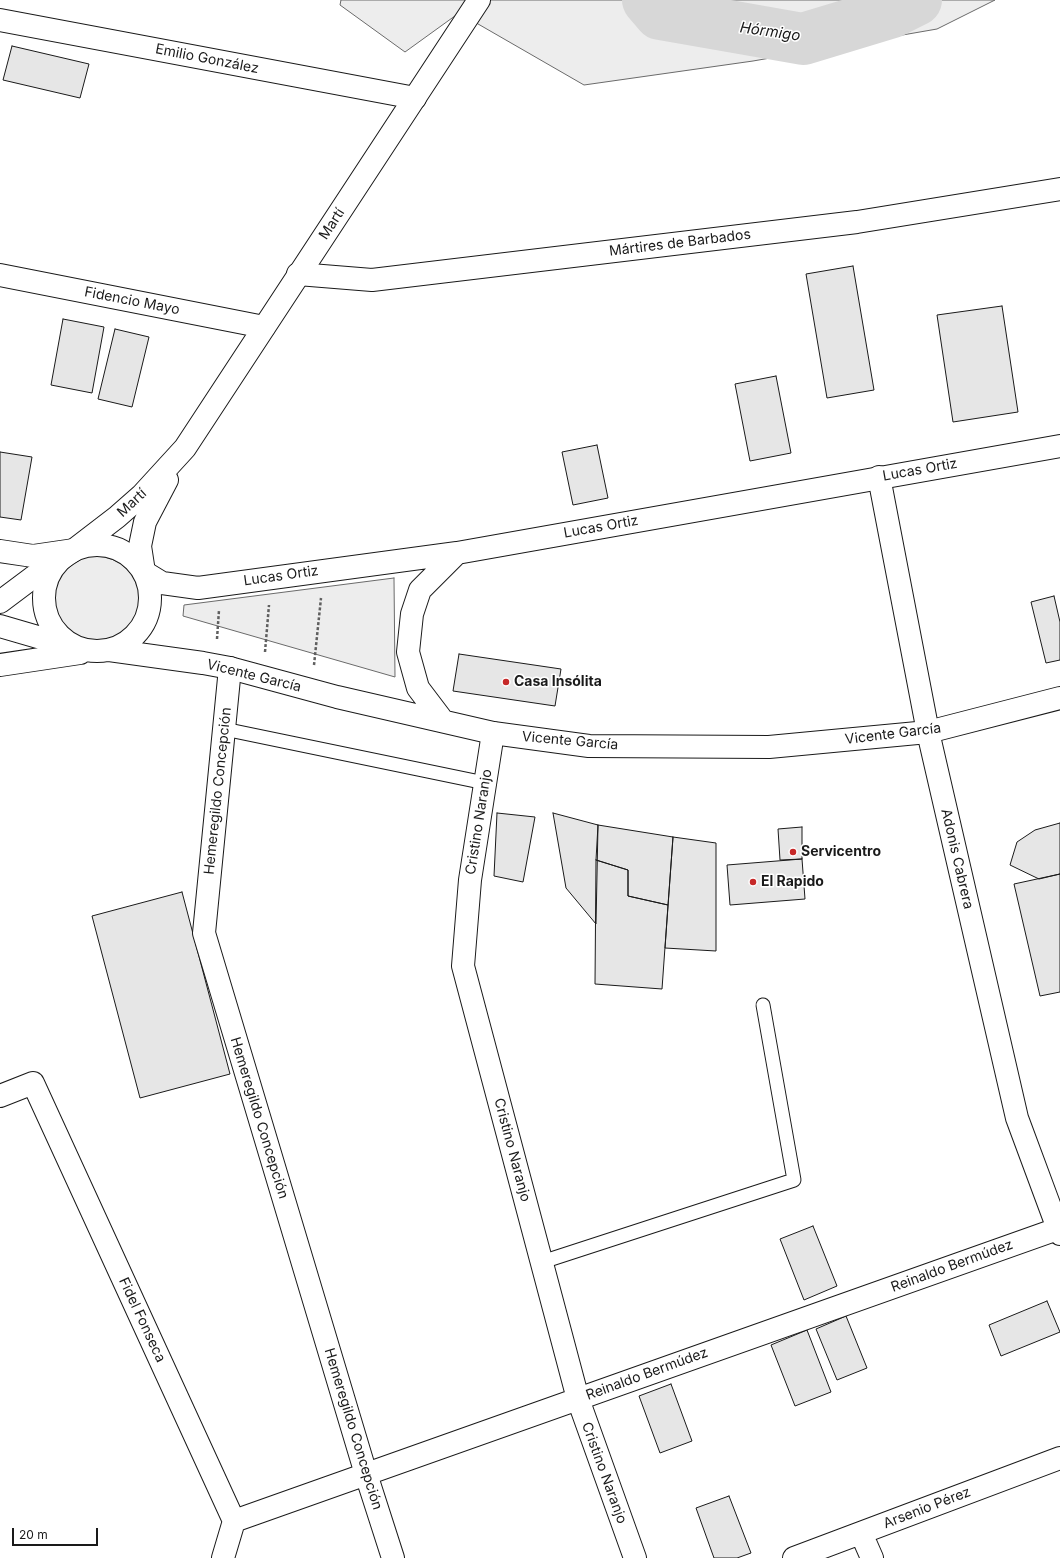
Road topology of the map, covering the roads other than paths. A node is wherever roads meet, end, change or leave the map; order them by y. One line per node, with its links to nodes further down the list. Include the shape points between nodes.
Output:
1 (479, 0): 3 (street, Martí)
2 (0, 20): 3 (street, Emilio González)
3 (415, 98): 5 (street, Martí)
4 (1060, 189): 5 (street, Mártires de Barbados, via 857,222 372,280)
5 (298, 274): 7 (street, Martí)
6 (0, 275): 7 (street, Fidencio Mayo)
7 (264, 327): 9 (street, Martí)
8 (1060, 446): 10 (street, Lucas Ortiz)
9 (185, 448): 11 (street, Martí, via 142,495); 14 (street, Martí, via 145,522 140,546)
10 (879, 477): 13 (street, Lucas Ortiz); 23 (street, Adonis Cabrera)
11 (74, 550): 12 (street, via 33,556); 14 (street, via 93,545 113,547 131,556); 15 (street); 17 (street, via 60,560 50,574 44,590 44,607 50,623 60,637 74,647)
12 (0, 551)
13 (457, 553): 14 (street, Lucas Ortiz, via 198,588 162,584); 21 (street, via 420,590 412,614 408,652 418,688)
14 (144, 572): 17 (street, via 150,589 150,608 145,623 124,645)
15 (0, 602)
16 (0, 626): 17 (street, via 38,638)
17 (100, 651): 18 (street); 19 (street, Vicente García)
18 (0, 665)
19 (223, 667): 21 (street, Vicente García); 22 (street, Hemeregildo Concepción)
20 (1060, 698): 23 (street, Vicente García)
21 (443, 721): 24 (street, Vicente García)
22 (224, 729): 25 (lane); 32 (street, Hemeregildo Concepción, via 204,932)
23 (928, 732): 24 (street, Vicente García, via 768,747 588,746); 28 (street, Adonis Cabrera, via 1017,1118)
24 (493, 733): 25 (street, Cristino Naranjo)
25 (485, 783): 29 (street, Cristino Naranjo, via 470,880 463,966)
26 (763, 1005): 29 (lane, via 794,1180)
27 (0, 1096): 33 (street, Fidel Fonseca, via 33,1083)
28 (1059, 1230): 30 (street, Reinaldo Bermúdez)
29 (542, 1262): 30 (street, Cristino Naranjo)
30 (578, 1399): 32 (street, Reinaldo Bermúdez); 37 (street, Cristino Naranjo)
31 (1060, 1458): 34 (street, Arsenio Pérez)
32 (366, 1474): 33 (street, Reinaldo Bermúdez); 36 (street, Hemeregildo Concepción)
33 (234, 1521): 35 (street)
34 (861, 1533): 38 (street, Arsenio Pérez); 39 (street)
35 (223, 1558)
36 (393, 1558)
37 (635, 1558)
38 (794, 1558)
39 (872, 1558)

